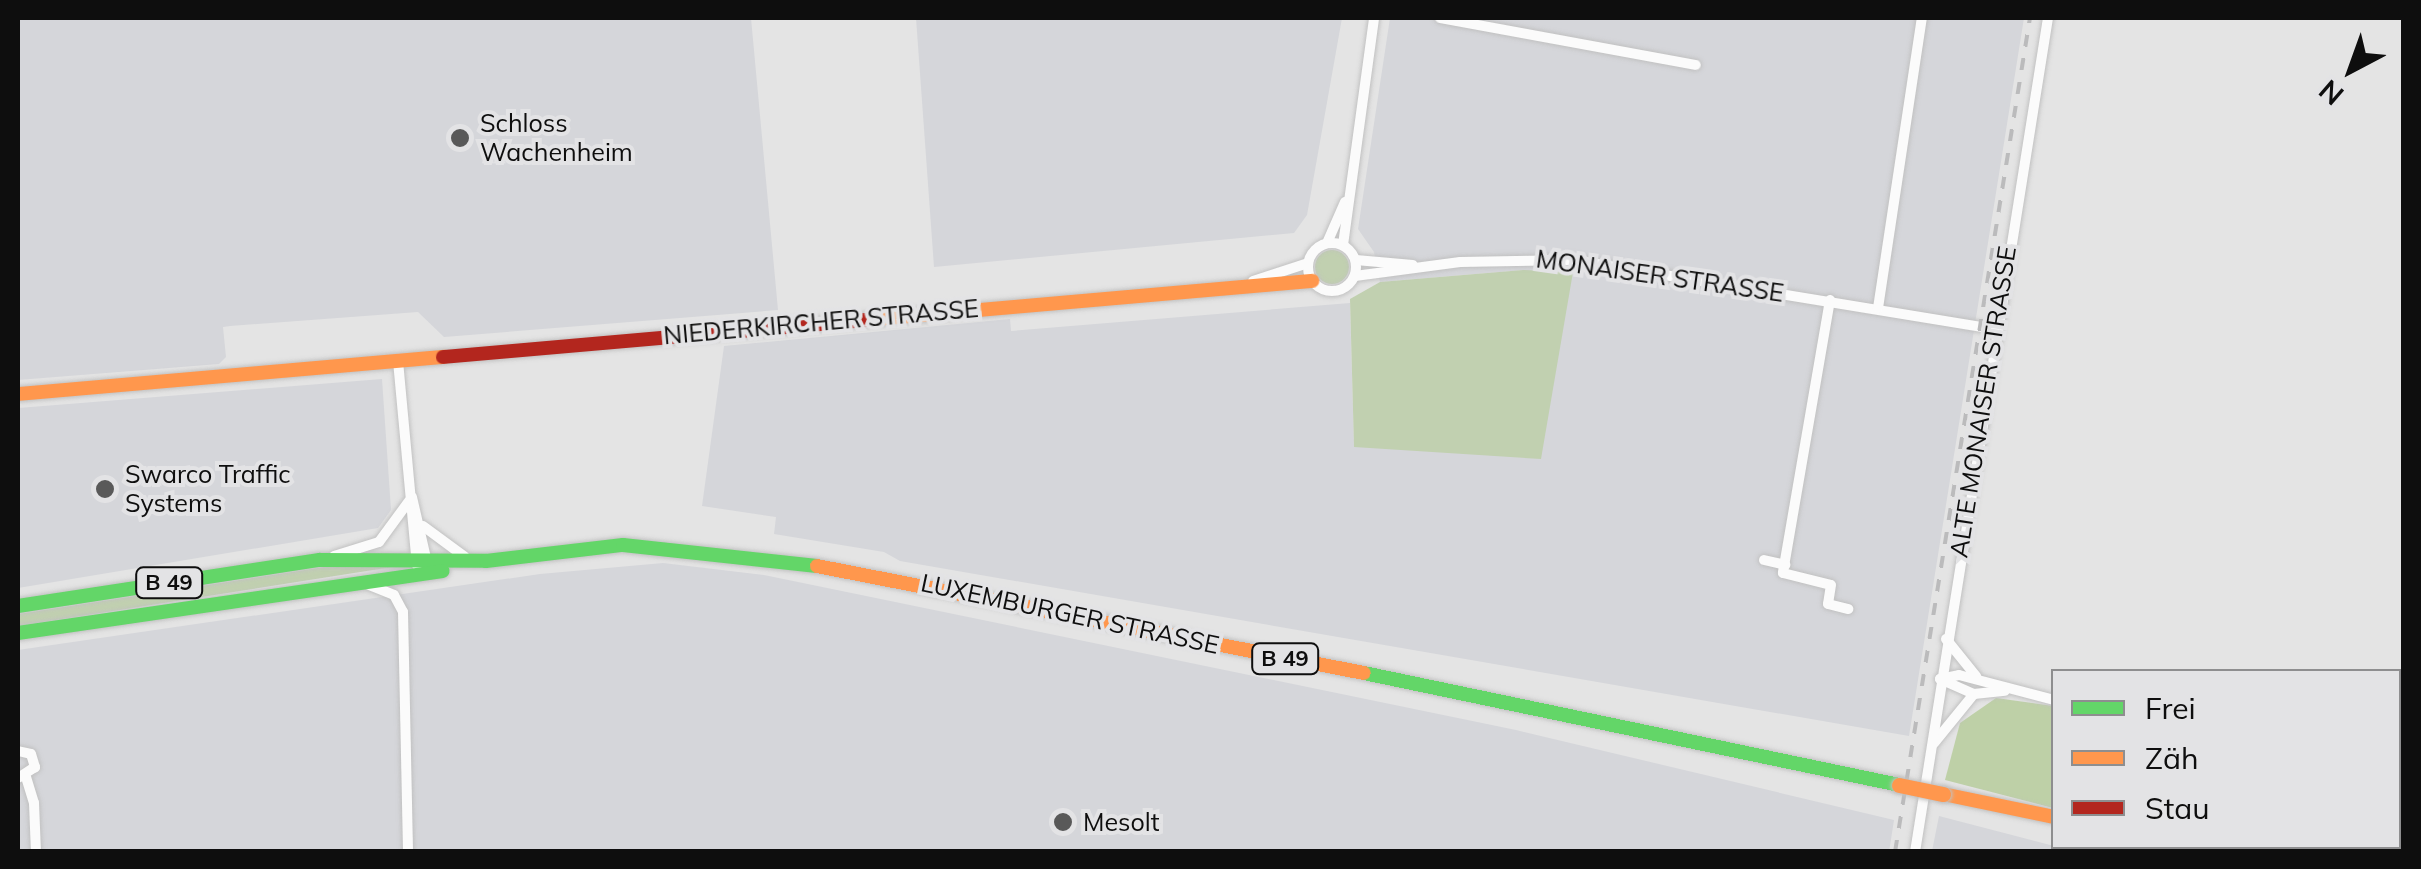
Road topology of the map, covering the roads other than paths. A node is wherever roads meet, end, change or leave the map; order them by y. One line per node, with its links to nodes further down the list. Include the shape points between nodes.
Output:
1 (1374, 18): 6 (street)
2 (1440, 18): 5 (street)
3 (1922, 18): 16 (street)
4 (2048, 18): 17 (street, ALTE MONAISER STRASSE)
5 (1696, 65)
6 (1348, 192): 7 (street); 8 (street)
7 (1327, 244): 8 (street); 10 (street)
8 (1343, 245): 9 (street)
9 (1356, 260): 11 (street, MONAISER STRASSE); 12 (street)
10 (1308, 263): 13 (street); 14 (street, NIEDERKIRCHER STRASSE)
11 (1429, 267): 12 (street, MONAISER STRASSE); 15 (street, MONAISER STRASSE, via 1572,260)
12 (1354, 276): 13 (street, via 1338,291)
13 (1312, 281): 14 (main road, NIEDERKIRCHER STRASSE)
14 (1244, 284): 18 (main road, NIEDERKIRCHER STRASSE)
15 (1830, 300): 16 (street, MONAISER STRASSE); 25 (street)
16 (1878, 308): 17 (street, MONAISER STRASSE)
17 (1994, 329): 33 (street, ALTE MONAISER STRASSE)
18 (398, 361): 19 (main road, NIEDERKIRCHER STRASSE); 20 (street)
19 (18, 394)
20 (412, 496): 21 (street); 22 (street, via 379,542); 26 (street)
21 (423, 526): 24 (street, via 452,552); 26 (street)
22 (320, 560): 26 (main road, LUXEMBURGER STRASSE / B 49); 29 (main road, LUXEMBURGER STRASSE / B 49)
23 (1764, 560): 25 (street)
24 (486, 561): 26 (main road, LUXEMBURGER STRASSE / B 49); 42 (main road, LUXEMBURGER STRASSE / B 49, bridge, via 623,546 812,564 990,594)
25 (1785, 565): 28 (street, via 1784,573 1831,585)
26 (423, 567): 27 (main road, LUXEMBURGER STRASSE / B 49)
27 (364, 583): 32 (main road, LUXEMBURGER STRASSE / B 49); 44 (street, via 400,602 408,664)
28 (1828, 604): 30 (street); 31 (street)
29 (18, 606)
30 (1848, 609)
31 (1823, 617)
32 (18, 633)
33 (1946, 638): 34 (street, ALTE MONAISER STRASSE); 35 (street)
34 (1940, 678): 35 (street); 37 (street); 40 (street, ALTE MONAISER STRASSE)
35 (1981, 680): 36 (street)
36 (2006, 690): 37 (street); 38 (street)
37 (1974, 694): 40 (street)
38 (2051, 699)
39 (18, 751): 41 (street, via 35,760)
40 (1929, 753): 45 (street, ALTE MONAISER STRASSE)
41 (22, 778): 43 (street, via 34,803)
42 (2051, 815)
43 (36, 852)
44 (408, 852)
45 (1915, 852)

